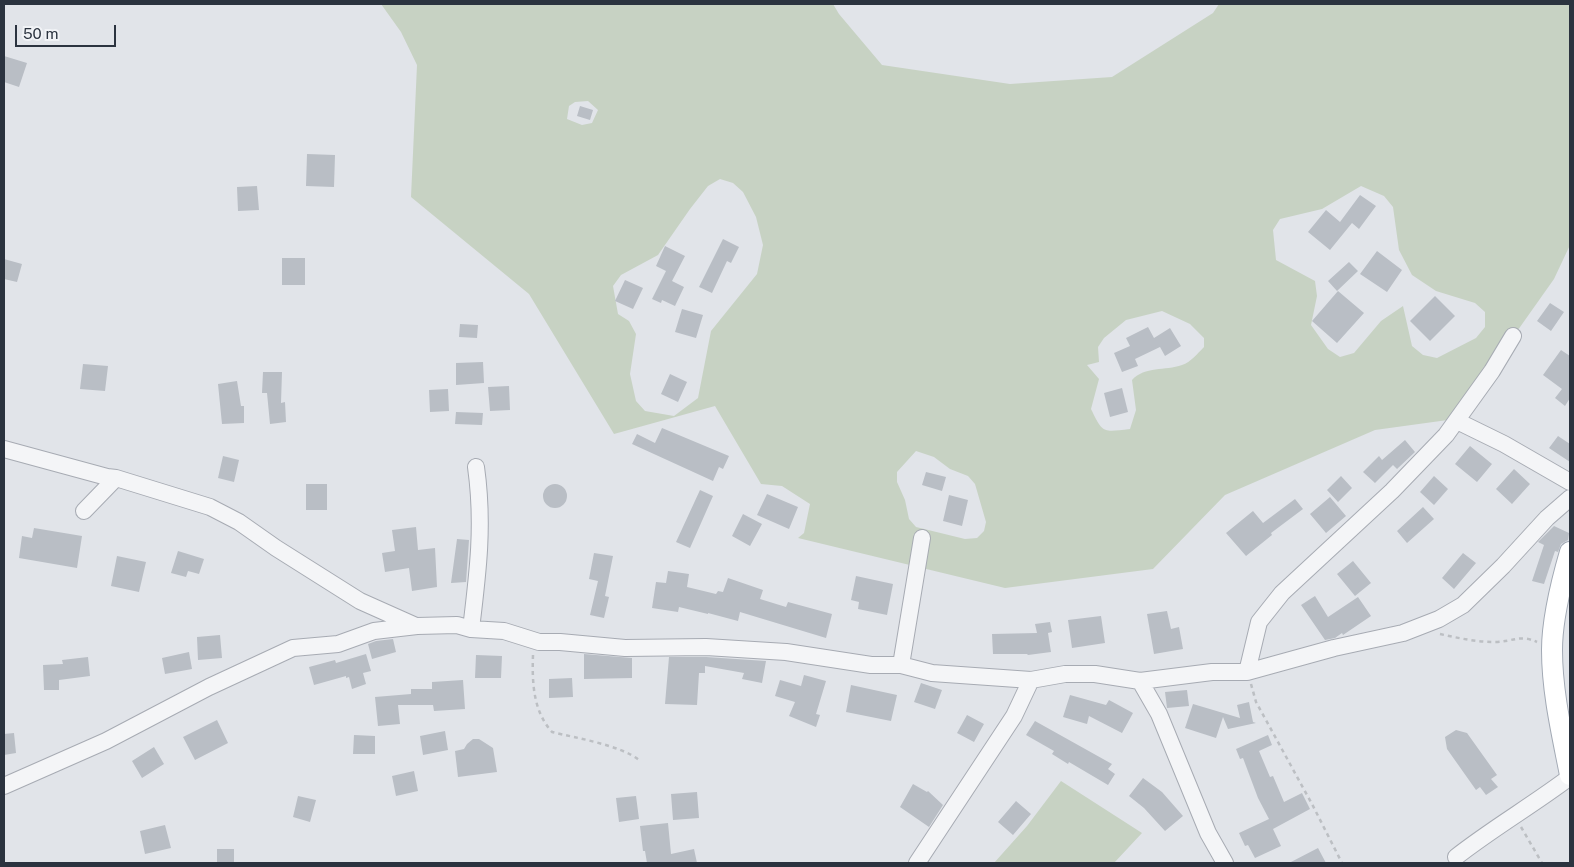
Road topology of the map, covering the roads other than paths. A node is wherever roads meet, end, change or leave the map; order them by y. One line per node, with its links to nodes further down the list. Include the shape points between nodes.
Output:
1 (1513, 336): 2 (street)
2 (1457, 421): 6 (street); 14 (street, via 1392,491 1282,592 1259,622)
3 (4, 449): 5 (street)
4 (476, 467): 12 (street, via 481,499 481,544)
5 (116, 478): 8 (street); 11 (street, via 210,507 239,522 360,601)
6 (1570, 482)
7 (1570, 498): 14 (street, via 1463,604 1440,619 1403,633)
8 (84, 511)
9 (922, 538): 13 (street)
10 (1570, 552): 17 (main road, via 1559,596 1552,649)
11 (417, 626): 12 (street, via 456,625); 19 (street, via 374,631 338,644 293,648 106,741)
12 (472, 629): 13 (street, via 504,631 539,642 625,648 786,652 870,665)
13 (902, 665): 15 (street, via 932,673)
14 (1247, 672): 16 (street, via 1212,672)
15 (1032, 680): 16 (street, via 1065,674 1095,674); 21 (street, via 999,740)
16 (1140, 681): 22 (street, via 1159,714 1208,833)
17 (1562, 697): 18 (main road)
18 (1570, 776): 20 (street)
19 (4, 786)
20 (1456, 857)
21 (917, 863)
22 (1225, 863)

